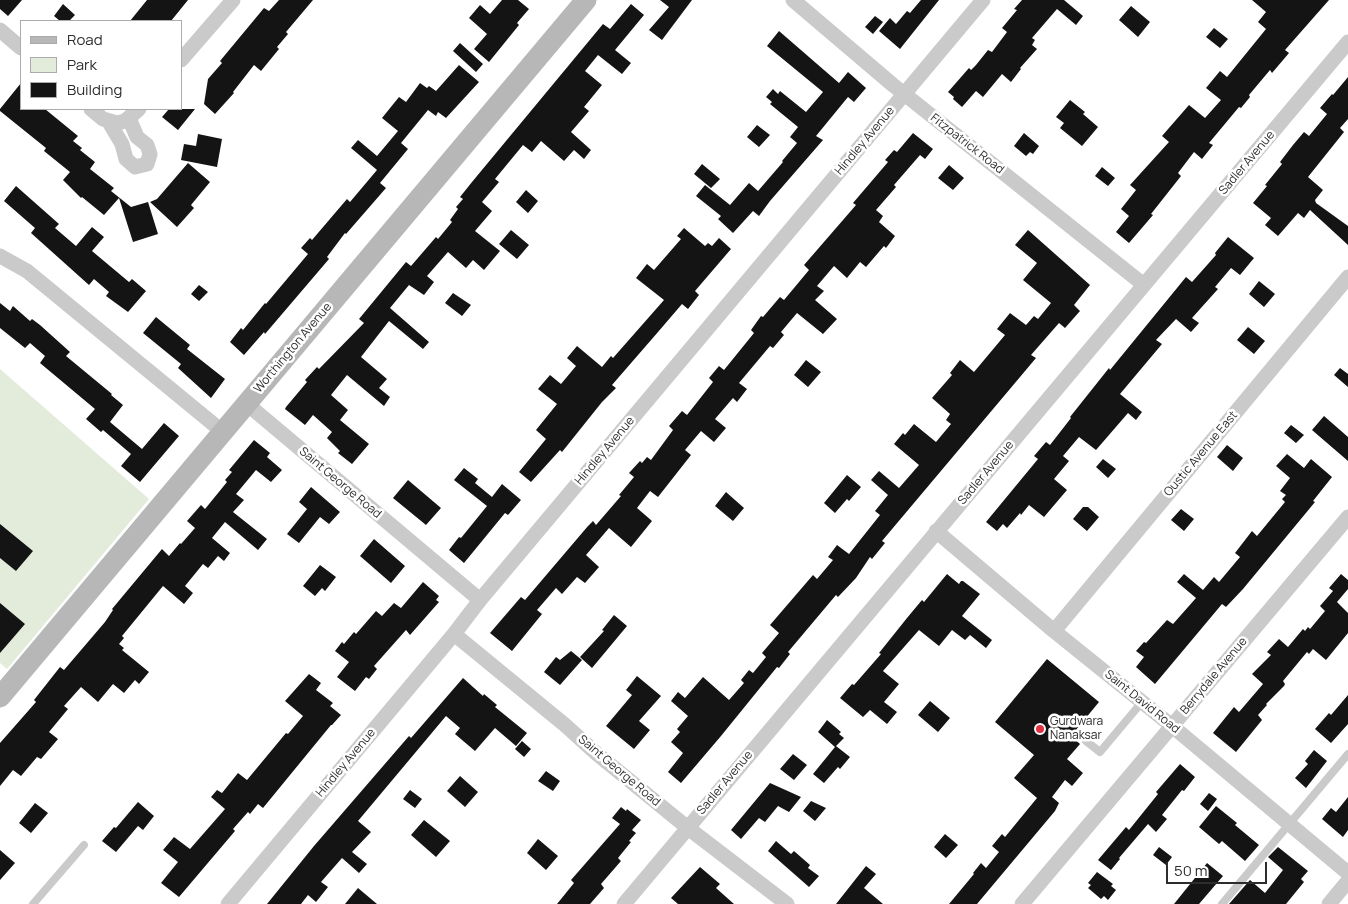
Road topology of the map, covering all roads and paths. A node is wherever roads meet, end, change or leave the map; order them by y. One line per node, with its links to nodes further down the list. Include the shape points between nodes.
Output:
1 (233, 0): 8 (street)
2 (586, 0): 16 (street, Worthington Avenue)
3 (793, 0): 9 (street, Fitzpatrick Road)
4 (983, 0): 9 (street, Hindley Avenue)
5 (0, 30): 7 (street)
6 (1348, 42): 15 (street, Sadler Avenue)
7 (20, 47)
8 (182, 59)
9 (904, 94): 15 (street, Fitzpatrick Road); 20 (street, Hindley Avenue)
10 (92, 110): 12 (street)
11 (134, 113): 12 (street, via 117,123); 12 (street, via 137,137 147,145 150,154 147,164 135,167 126,159)
12 (110, 122)
13 (0, 256): 17 (street, via 27,271)
14 (1348, 277): 21 (street, Oustic Avenue East)
15 (1144, 285): 19 (street, Sadler Avenue)
16 (246, 404): 17 (street, Worthington Avenue); 20 (street, Saint George Road)
17 (223, 432): 23 (street, Worthington Avenue)
18 (1348, 517): 25 (street, Berrydale Avenue)
19 (936, 532): 21 (street, Saint David Road); 29 (street, Sadler Avenue)
20 (480, 600): 22 (street, Hindley Avenue)
21 (1054, 631): 24 (street, Saint David Road)
22 (454, 634): 29 (street, Saint George Road); 34 (street, Hindley Avenue)
23 (0, 697)
24 (1142, 702): 25 (street, Saint David Road); 26 (lane, via 1100,752)
25 (1172, 726): 28 (street, Saint David Road); 37 (street, Berrydale Avenue)
26 (1086, 742)
27 (1348, 754): 28 (lane)
28 (1289, 824): 31 (street, Saint David Road); 38 (lane)
29 (688, 828): 35 (street, Sadler Avenue); 36 (street, Saint George Road)
30 (84, 845): 33 (lane)
31 (1348, 873)
32 (1348, 881): 39 (street)
33 (33, 904)
34 (228, 904)
35 (624, 904)
36 (787, 904)
37 (1022, 904)
38 (1222, 904)
39 (1328, 904)

